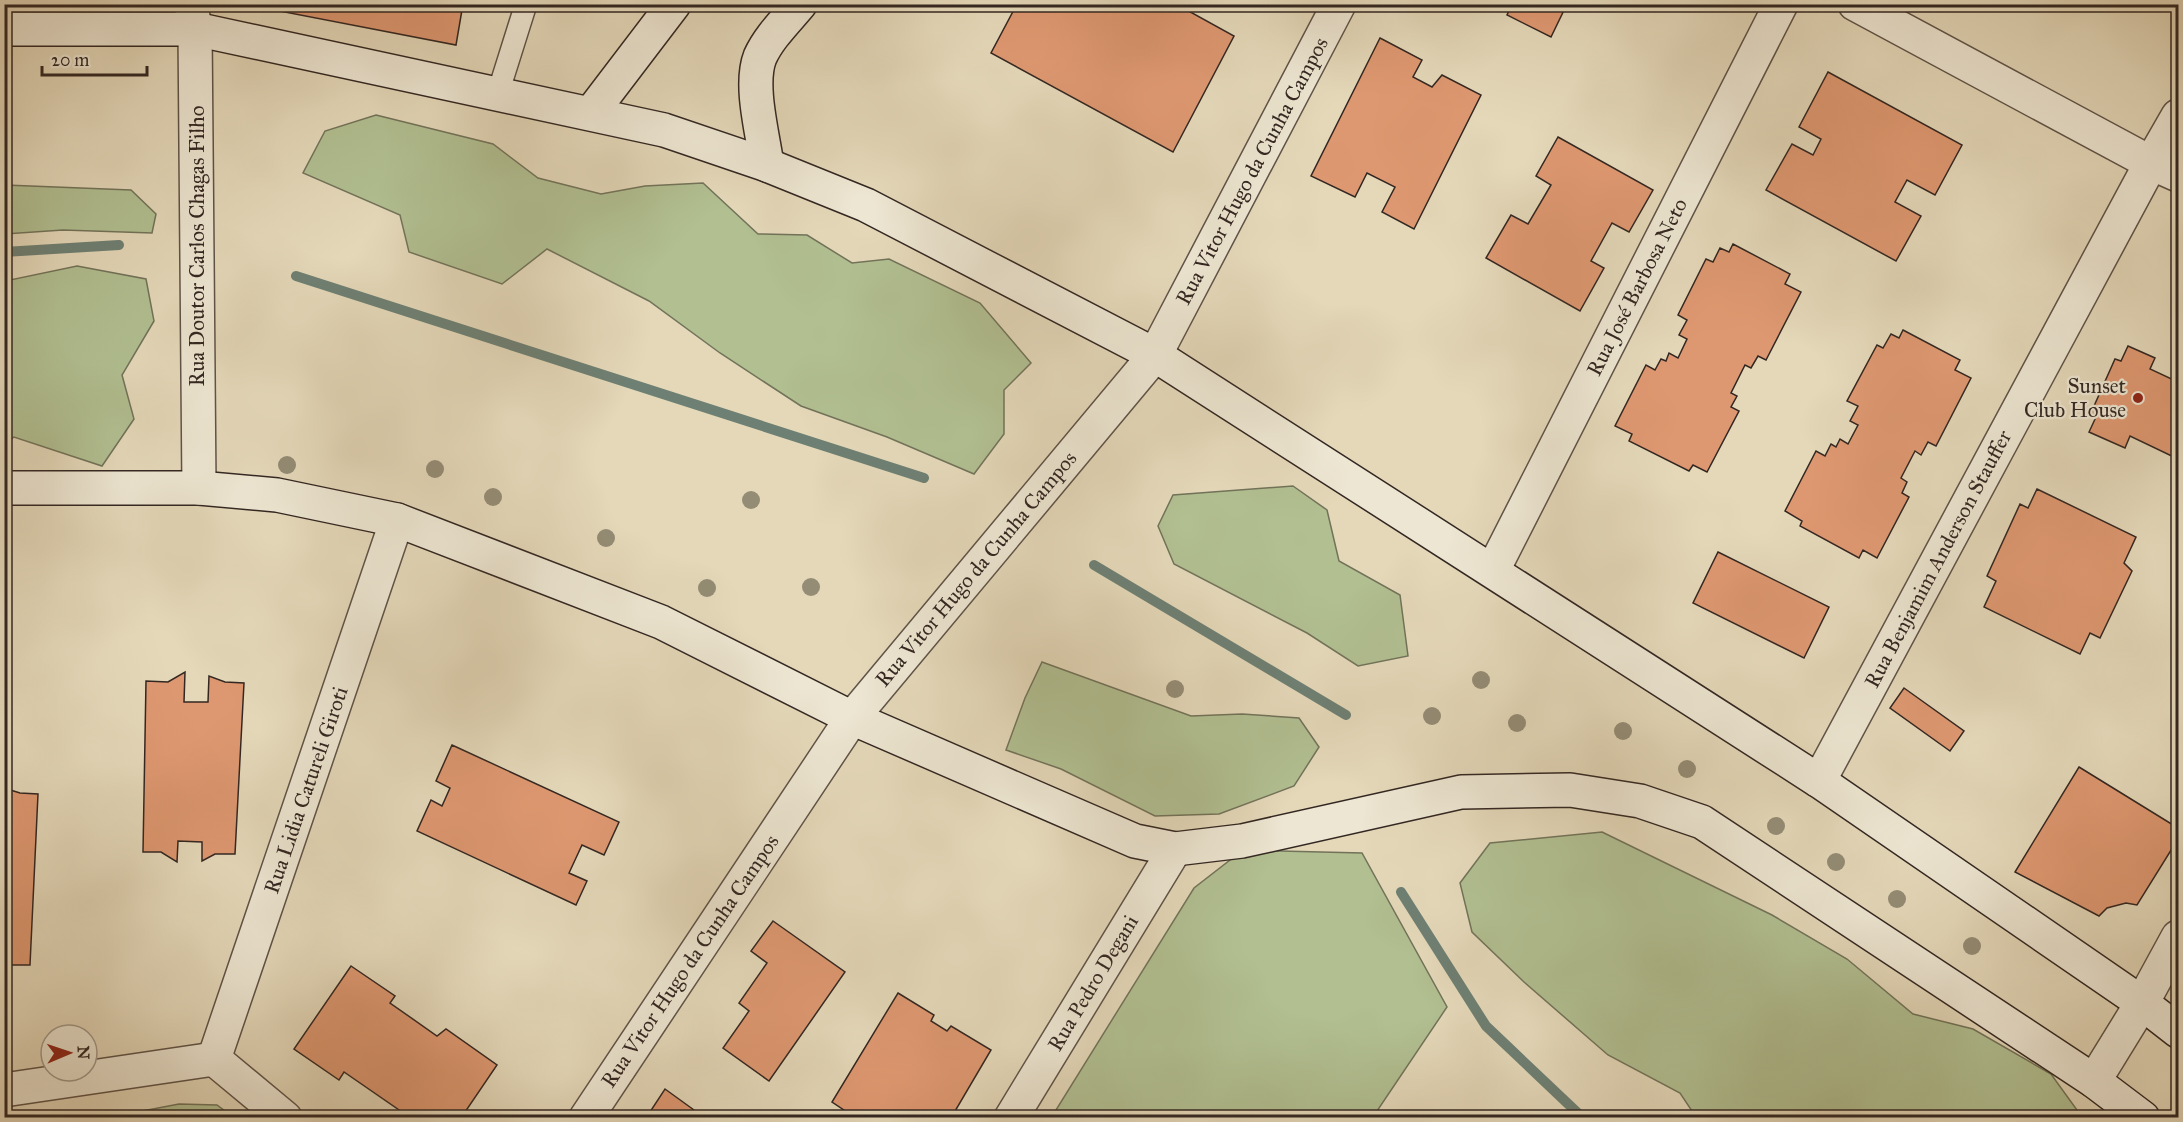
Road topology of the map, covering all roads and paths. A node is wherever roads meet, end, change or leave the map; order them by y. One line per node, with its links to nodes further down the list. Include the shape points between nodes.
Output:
1 (526, 4): 9 (lane)
2 (674, 4): 10 (main road)
3 (800, 4): 12 (main road, via 759,59 756,87)
4 (1339, 4): 14 (main road, Rua Vitor Hugo da Cunha Campos)
5 (1781, 4): 18 (main road, Rua José Barbosa Neto)
6 (1855, 4): 13 (main road)
7 (193, 17): 8 (main road); 9 (main road); 16 (main road, Rua Doutor Carlos Chagas Filho)
8 (4, 29)
9 (498, 93): 10 (main road)
10 (591, 113): 12 (main road, via 664,130)
11 (2178, 117): 13 (main road, Rua Benjamim Anderson Stauffer)
12 (767, 165): 14 (main road, via 866,205)
13 (2165, 169): 20 (main road, Rua Benjamim Anderson Stauffer)
14 (1155, 355): 18 (main road); 19 (main road, Rua Vitor Hugo da Cunha Campos)
15 (4, 488): 16 (main road)
16 (199, 488): 17 (main road, via 277,495)
17 (397, 520): 19 (main road, via 661,622); 25 (main road, Rua Lidia Catureli Giroti)
18 (1492, 570): 20 (main road)
19 (852, 718): 21 (main road, via 1135,841); 29 (main road, Rua Vitor Hugo da Cunha Campos)
20 (1819, 781): 23 (main road)
21 (1175, 849): 26 (main road, via 1242,841 1461,792 1570,790 1640,801 1702,822); 30 (main road, Rua Pedro Degani)
22 (2178, 937): 23 (main road)
23 (2142, 1003): 24 (main road); 26 (main road)
24 (2178, 1031)
25 (214, 1059): 27 (main road); 28 (main road)
26 (2094, 1081): 31 (main road)
27 (4, 1090)
28 (285, 1118)
29 (586, 1118)
30 (1011, 1118)
31 (2143, 1118)

